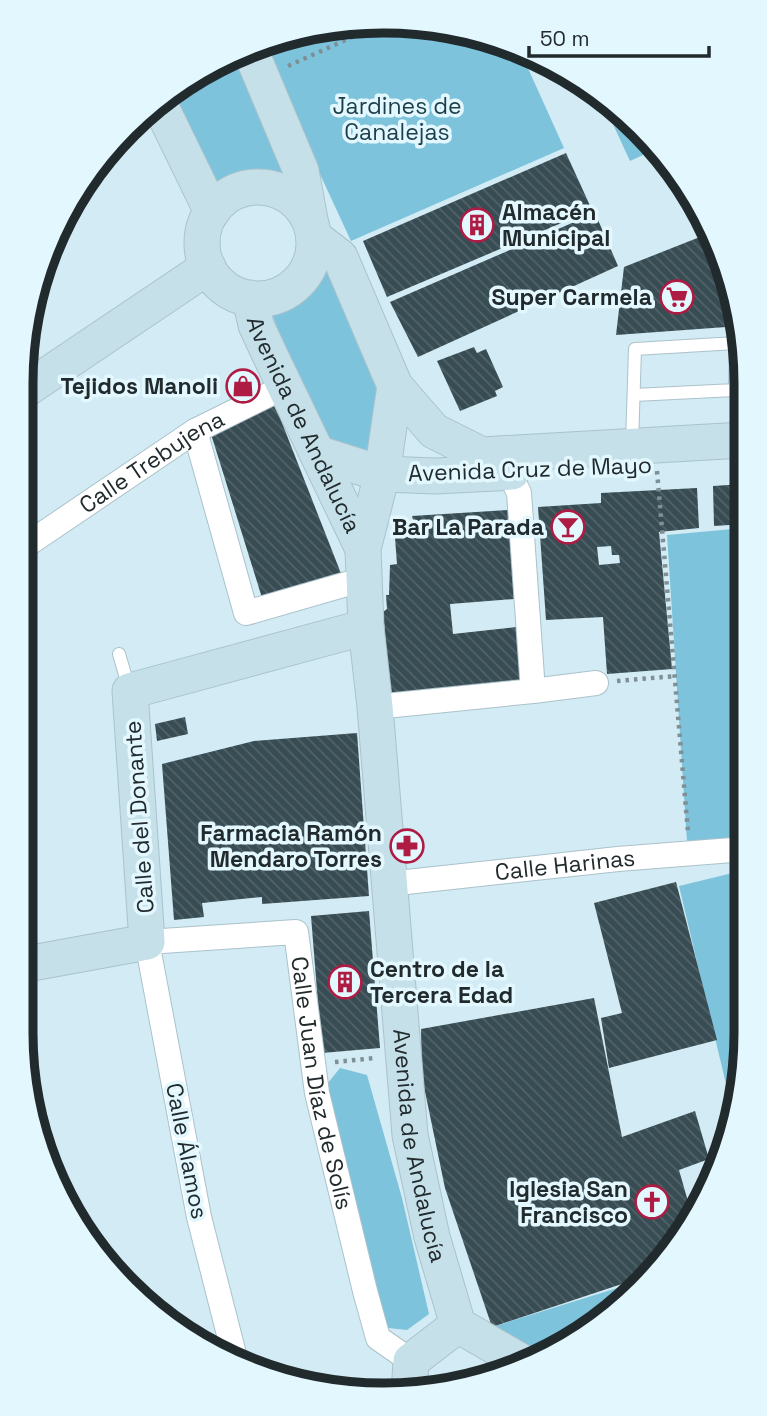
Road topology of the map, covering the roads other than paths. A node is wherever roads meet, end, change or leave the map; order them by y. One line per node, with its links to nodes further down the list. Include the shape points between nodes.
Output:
1 (256, 65): 4 (street, via 301,171)
2 (163, 112): 3 (street)
3 (212, 212): 4 (street, via 225,197 263,187 298,203); 5 (street, via 202,249)
4 (312, 228): 6 (street, via 310,265 292,288 265,299); 10 (street, via 340,257)
5 (208, 267): 6 (street, via 218,282); 8 (street)
6 (250, 298): 9 (street, Avenida de Andalucía, via 256,325)
7 (731, 342): 12 (lane, via 635,349)
8 (33, 385)
9 (286, 386): 13 (street, Calle Trebujena); 15 (street, Avenida de Andalucía)
10 (395, 386): 18 (street, via 434,431); 19 (street, Avenida de Andalucía)
11 (734, 390): 12 (lane)
12 (634, 395): 16 (lane)
13 (195, 431): 20 (street, Calle Trebujena); 21 (street, via 246,613)
14 (734, 441): 16 (street, Avenida Cruz de Mayo)
15 (319, 454): 19 (street, Avenida Cruz de Mayo); 21 (street, Avenida de Andalucía)
16 (645, 455): 17 (street, Avenida Cruz de Mayo); 18 (street, Avenida Cruz de Mayo)
17 (734, 459)
18 (496, 463): 19 (street, Avenida Cruz de Mayo, via 436,476); 26 (street, via 519,493)
19 (382, 474): 21 (street, Avenida de Andalucía)
20 (33, 541)
21 (364, 564): 22 (street, Avenida de Andalucía)
22 (366, 628): 25 (street); 27 (street, Avenida de Andalucía)
23 (119, 654): 25 (lane)
24 (596, 683): 26 (street)
25 (130, 691): 30 (street, Calle del Donante)
26 (533, 691): 27 (street)
27 (375, 708): 29 (street, Avenida de Andalucía)
28 (734, 850): 29 (street, Calle Harinas)
29 (388, 884): 32 (street, Avenida de Andalucía, via 410,1135 432,1237)
30 (147, 943): 31 (street); 33 (street, Calle Álamos, via 199,1217); 35 (street, Calle Juan Díaz de Solís, via 296,932 313,1064 332,1161 378,1338)
31 (33, 963)
32 (458, 1325): 34 (street); 35 (street, Calle Juan Díaz de Solís)
33 (233, 1349)
34 (514, 1357)
35 (410, 1378)

